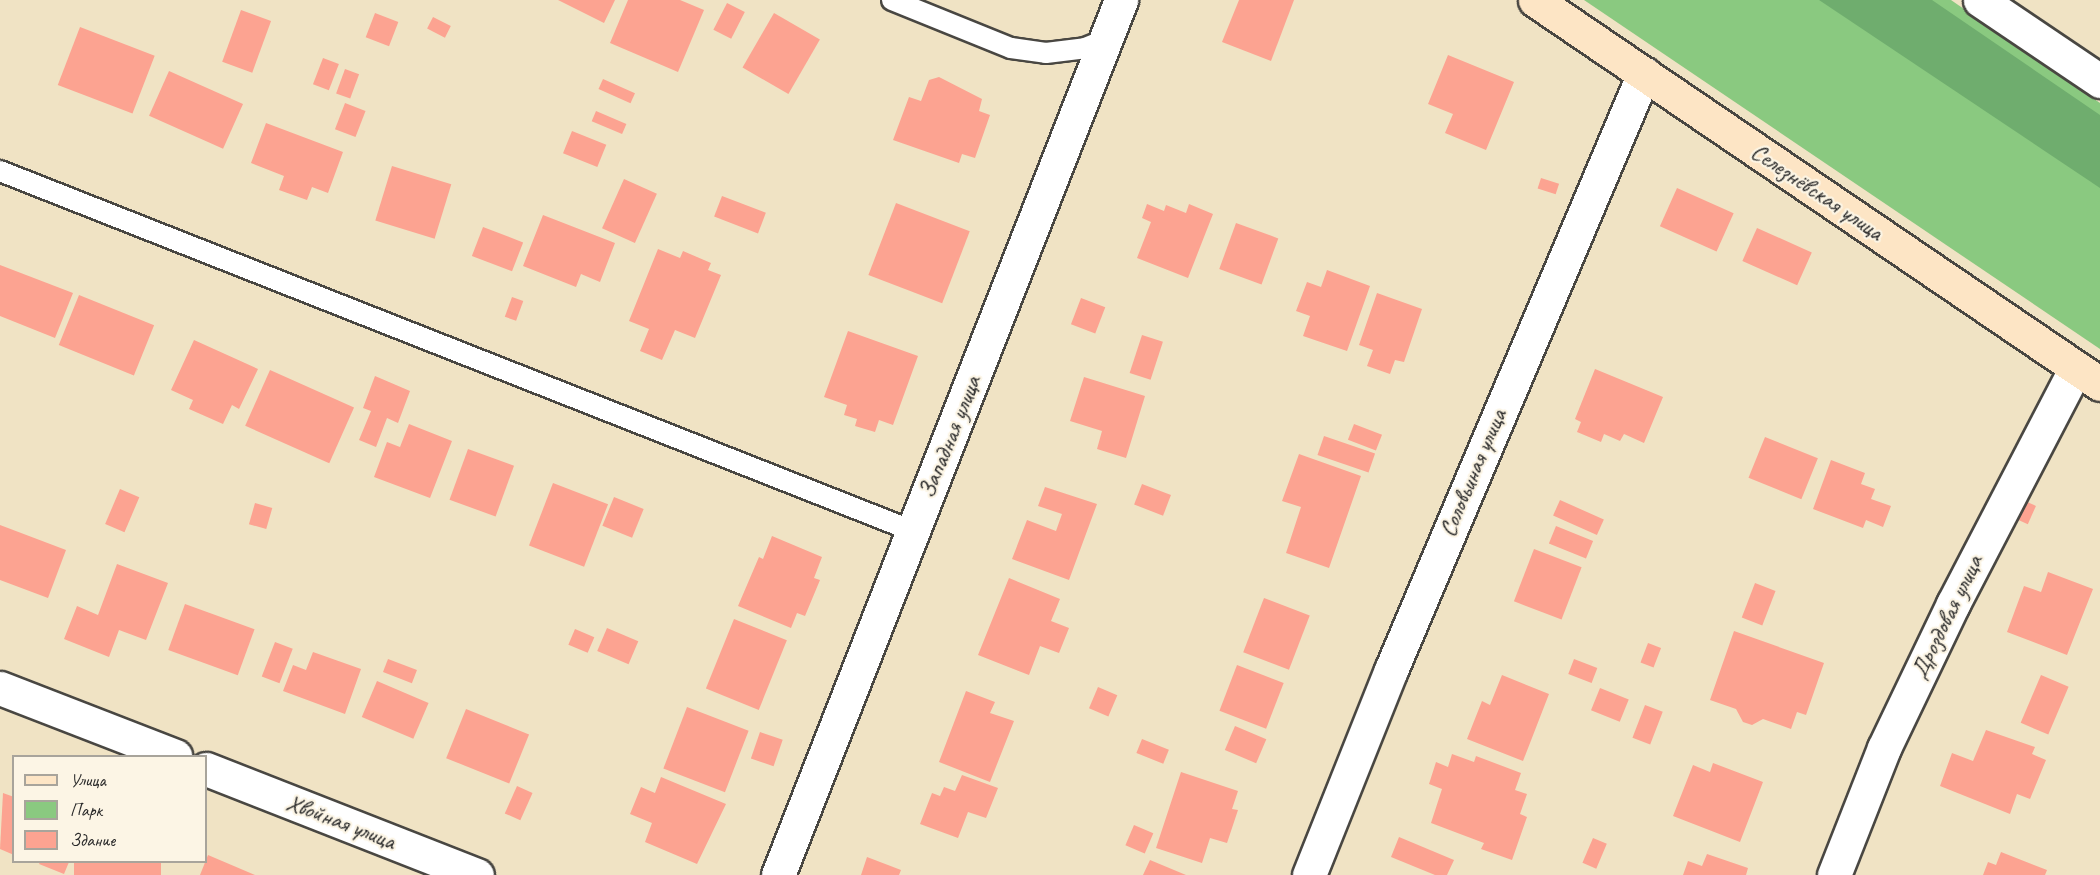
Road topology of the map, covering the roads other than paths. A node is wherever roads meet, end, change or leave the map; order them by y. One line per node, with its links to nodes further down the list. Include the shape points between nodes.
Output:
1 (892, 0): 5 (lane, via 1011,48 1046,53 1084,48)
2 (1121, 0): 5 (street, Западная улица)
3 (1535, 0): 6 (street, Селезнёвская улица)
4 (1980, 0): 7 (street)
5 (1107, 39): 10 (street, Западная улица)
6 (1644, 73): 9 (street, Селезнёвская улица); 16 (street, Соловьиная улица)
7 (2100, 81)
8 (0, 171): 10 (lane)
9 (2088, 376): 17 (street, Дроздовая улица, via 2042,428 1884,748)
10 (913, 531): 15 (street, Западная улица)
11 (0, 688): 12 (street)
12 (172, 755)
13 (207, 768): 14 (street, Хвойная улица)
14 (477, 875)
15 (778, 875)
16 (1309, 875)
17 (1834, 875)

